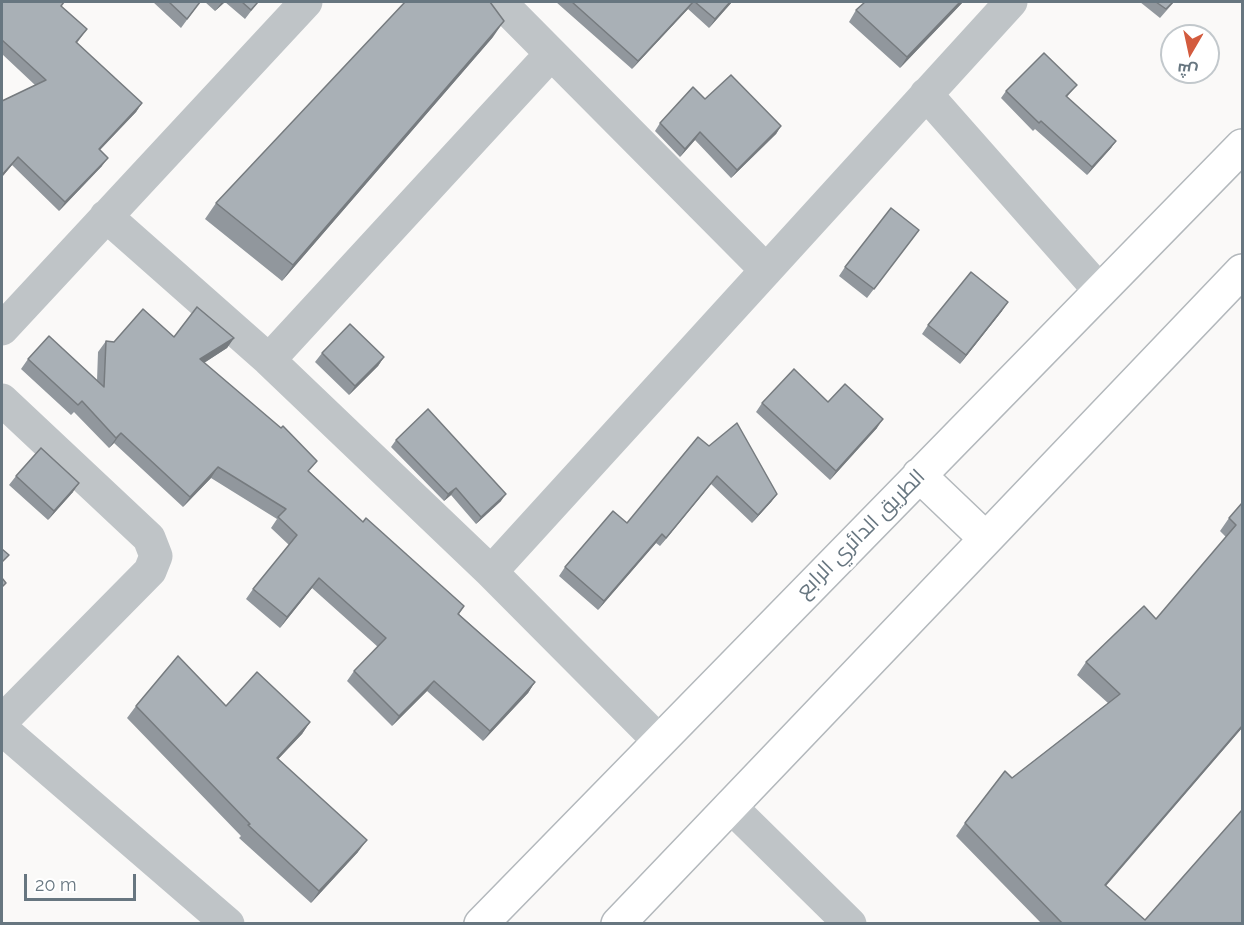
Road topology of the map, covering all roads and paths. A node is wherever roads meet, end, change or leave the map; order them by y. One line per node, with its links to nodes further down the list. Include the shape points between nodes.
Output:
1 (306, 2): 7 (street)
2 (500, 2): 4 (street)
3 (1011, 2): 5 (street)
4 (551, 54): 8 (street); 12 (street)
5 (926, 94): 8 (street); 10 (street)
6 (1242, 146): 10 (main road, الطريق الدائري الرابع)
7 (106, 216): 11 (street); 12 (street)
8 (766, 270): 16 (street)
9 (1241, 274): 15 (main road)
10 (1100, 291): 14 (main road, الطريق الدائري الرابع)
11 (2, 329)
12 (268, 360): 16 (street)
13 (2, 400): 17 (street, via 148,538 156,556 150,571)
14 (919, 475): 15 (main road); 19 (main road, الطريق الدائري الرابع)
15 (985, 538): 20 (main road)
16 (490, 572): 19 (street)
17 (2, 721)
18 (2, 729): 21 (street)
19 (658, 740): 22 (main road, الطريق الدائري الرابع)
20 (730, 806): 23 (main road); 24 (street)
21 (228, 924)
22 (481, 924)
23 (618, 924)
24 (850, 924)

